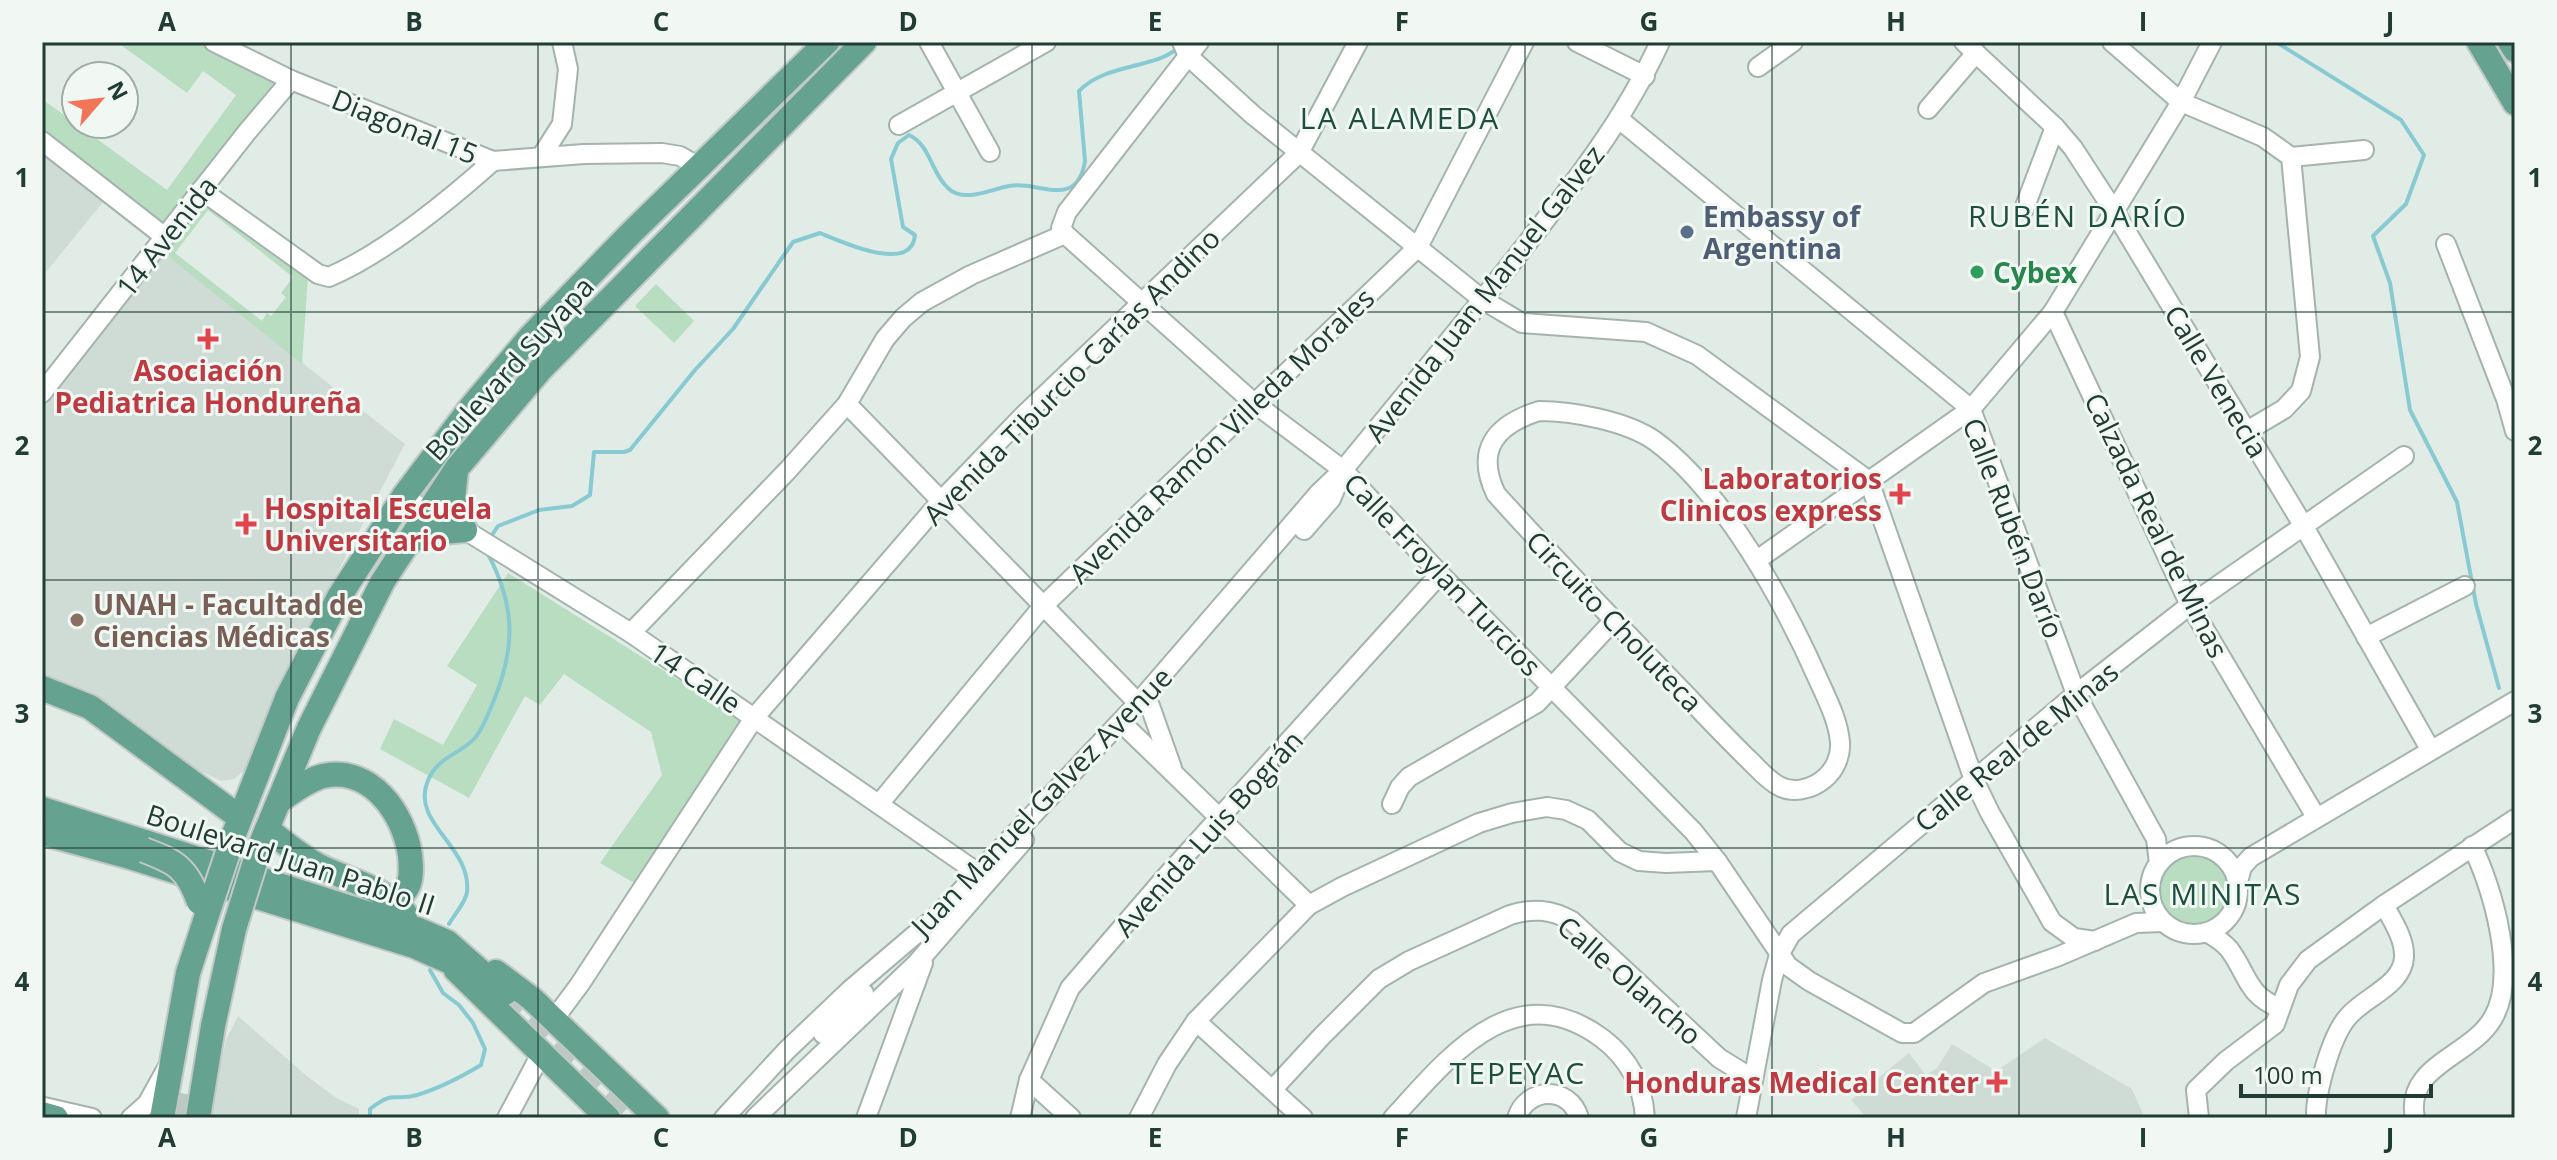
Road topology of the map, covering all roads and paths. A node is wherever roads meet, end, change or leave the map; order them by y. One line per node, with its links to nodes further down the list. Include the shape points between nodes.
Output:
1 (214, 42): 21 (street, Diagonal 15)
2 (562, 42): 33 (street, via 568,69 562,124)
3 (827, 42): 36 (main road, Boulevard Suyapa)
4 (864, 42): 54 (main road, Boulevard Suyapa, via 541,369)
5 (929, 42): 22 (street)
6 (1046, 42): 22 (street)
7 (1358, 42): 32 (street, Avenida Tiburcio Carías Andino)
8 (1524, 42): 43 (street, Avenida Ramón Villeda Morales)
9 (1577, 42): 20 (street)
10 (1660, 42): 20 (street, Avenida Juan Manuel Galvez)
11 (1793, 42): 19 (street)
12 (2112, 42): 23 (street)
13 (2212, 42): 23 (street)
14 (2479, 42): 24 (main road)
15 (2510, 42): 18 (main road)
16 (1189, 47): 32 (street); 40 (street, via 1067,212 1061,228)
17 (1970, 47): 25 (street); 28 (street, Calle Venecia)
18 (2515, 50)
19 (1758, 67)
20 (1645, 76): 26 (street, Avenida Juan Manuel Galvez)
21 (291, 80): 35 (street, Diagonal 15); 37 (street, 14 Avenida)
22 (959, 93): 27 (street); 31 (street)
23 (2181, 102): 34 (street, via 2263,137); 39 (street)
24 (2515, 103)
25 (1928, 109)
26 (1619, 119): 44 (street, Avenida Juan Manuel Galvez); 50 (street, Calle Rubén Darío)
27 (899, 125)
28 (2055, 127): 38 (street); 39 (street, Calle Venecia)
29 (42, 141): 41 (street)
30 (2364, 150): 34 (street)
31 (990, 152)
32 (1299, 153): 43 (street); 45 (street, Avenida Tiburcio Carías Andino)
33 (541, 157): 35 (street, Diagonal 15); 36 (street, Diagonal 15, via 662,153)
34 (2291, 157): 51 (street, via 2310,357 2301,391 2284,409)
35 (493, 161): 37 (street, via 430,214 329,277)
36 (699, 167): 57 (main road, Boulevard Suyapa, via 531,336)
37 (201, 190): 41 (street, 14 Avenida)
38 (2024, 209)
39 (2114, 211): 46 (street); 51 (street, Calle Venecia)
40 (1065, 234): 45 (street, Calle Froylan Turcios); 49 (street, via 922,302 885,339)
41 (165, 237): 47 (street, 14 Avenida)
42 (2446, 244): 52 (street)
43 (1418, 247): 44 (street); 48 (street, Avenida Ramón Villeda Morales)
44 (1483, 300): 55 (street, Avenida Juan Manuel Galvez); 56 (street, via 1522,323 1646,332 1666,339 1697,355)
45 (1143, 302): 48 (street, Calle Froylan Turcios); 58 (street, Avenida Tiburcio Carías Andino)
46 (2053, 312): 50 (street); 66 (street, Calzada Real de Minas)
47 (42, 393)
48 (1254, 403): 55 (street, Calle Froylan Turcios); 67 (street, Avenida Ramón Villeda Morales)
49 (847, 404): 58 (street); 69 (street)
50 (1971, 409): 56 (street); 73 (street, Calle Rubén Darío)
51 (2247, 431): 60 (street, Calle Venecia)
52 (2515, 431)
53 (2404, 456): 60 (street, Calle Real de Minas)
54 (457, 468): 59 (main road, Boulevard Suyapa); 61 (main road, via 453,499)
55 (1343, 470): 64 (street, Calle Froylan Turcios); 75 (street, Juan Manuel Galvez Avenue)
56 (1869, 481): 63 (street); 82 (street)
57 (404, 496): 59 (street, 14 Calle); 81 (main road, Boulevard Suyapa, via 339,597)
58 (941, 501): 67 (street); 76 (street, Avenida Tiburcio Carías Andino)
59 (427, 512): 61 (street, 14 Calle); 62 (main road, Boulevard Suyapa)
60 (2303, 525): 66 (street, Calle Real de Minas); 70 (street, Calle Venecia)
61 (474, 535): 62 (main road, via 451,529); 69 (street, 14 Calle)
62 (407, 542): 83 (main road, Boulevard Suyapa, via 309,728)
63 (1757, 560): 68 (street, Circuito Choluteca, via 1835,717 1841,744 1837,762 1817,785 1778,786); 68 (street, Circuito Choluteca, via 1683,466 1653,440 1625,426 1558,411 1522,416 1488,449 1489,479 1496,494)
64 (1440, 574): 71 (street, Calle Froylan Turcios); 87 (street, Avenida Luis Bográn)
65 (2465, 586): 70 (street)
66 (2190, 605): 73 (street, Calle Real de Minas); 88 (street, Calzada Real de Minas)
67 (1043, 606): 75 (street); 84 (street, Avenida Ramón Villeda Morales)
68 (1614, 620): 71 (street)
69 (631, 633): 76 (street, 14 Calle)
70 (2366, 637): 78 (street, Calle Venecia)
71 (1553, 687): 85 (street, via 1537,703 1409,777); 98 (street, Calle Froylan Turcios)
72 (42, 688): 80 (main road, via 90,707)
73 (2076, 694): 82 (street, Calle Real de Minas); 93 (street, Calle Rubén Darío)
74 (2515, 701): 78 (street)
75 (1144, 705): 77 (street); 79 (street); 100 (street, Juan Manuel Galvez Avenue)
76 (754, 718): 84 (street, 14 Calle); 124 (street, Avenida Tiburcio Carías Andino)
77 (1128, 729): 79 (street); 102 (street)
78 (2430, 749): 88 (street)
79 (1174, 775): 87 (street)
80 (185, 776): 81 (main road, via 223,788); 90 (main road)
81 (254, 777): 90 (main road, Boulevard Suyapa)
82 (1974, 780): 109 (street); 117 (street, Calle Real de Minas, via 1791,934)
83 (279, 801): 92 (main road, Boulevard Suyapa); 106 (main road, via 324,776 360,780 377,790 393,808 408,841 408,885)
84 (879, 804): 100 (street, 14 Calle)
85 (1392, 804)
86 (42, 809): 106 (main road, Boulevard Juan Pablo II)
87 (1221, 817): 104 (street); 129 (street, Avenida Luis Bográn, via 1070,988)
88 (2316, 817): 97 (street)
89 (2515, 819): 94 (street)
90 (237, 825): 107 (main road, Boulevard Suyapa, bridge)
91 (43, 830): 107 (main road, bridge, via 144,850 179,866); 116 (main road, Boulevard Juan Pablo II)
92 (264, 838): 106 (main road, via 381,891); 118 (main road, Boulevard Suyapa, bridge)
93 (2156, 839): 95 (street); 99 (street, Calle Rubén Darío)
94 (2472, 846): 105 (street); 157 (street, via 2488,883 2505,965 2503,993 2483,1033 2420,1083 2412,1103)
95 (2176, 849): 96 (street, via 2200,846); 99 (street)
96 (2223, 856): 97 (street); 101 (street)
97 (2251, 857): 101 (street)
98 (1717, 861): 104 (street, via 1639,861 1620,852 1588,820 1547,807 1479,823); 117 (street, Calle Froylan Turcios)
99 (2159, 863): 103 (street, via 2150,882)
100 (978, 873): 102 (street, Juan Manuel Galvez Avenue)
101 (2238, 882): 108 (street)
102 (964, 899): 114 (street, Juan Manuel Galvez Avenue); 142 (street, Juan Manuel Galvez Avenue, via 850,990); 143 (street)
103 (2151, 902): 110 (street); 111 (street)
104 (1309, 905): 125 (street)
105 (2384, 905): 123 (street, via 2308,960); 156 (street, via 2403,946 2402,968 2341,1027)
106 (386, 909): 116 (main road, Boulevard Juan Pablo II)
107 (202, 910): 127 (main road, Boulevard Suyapa)
108 (2229, 918): 112 (street); 115 (street)
109 (2052, 922): 113 (street, via 2074,938); 119 (street, via 2059,942)
110 (2163, 922): 111 (street); 112 (street, via 2184,934)
111 (2136, 923): 113 (street)
112 (2208, 933): 115 (street)
113 (2095, 941): 119 (street)
114 (931, 948): 144 (street, Juan Manuel Galvez Avenue); 145 (street)
115 (2229, 949): 123 (street, via 2263,1001)
116 (445, 950): 121 (main road, Boulevard Juan Pablo II); 124 (main road, via 508,980); 126 (main road)
117 (1779, 955): 120 (street, Calle Froylan Turcios); 122 (street, Calle Real de Minas)
118 (228, 956): 130 (main road, via 211,981); 138 (main road, Boulevard Suyapa)
119 (2042, 963): 120 (street, Calle Froylan Turcios, via 1984,983 1909,1034)
120 (1809, 981): 122 (street, via 1789,982)
121 (502, 996)
122 (1768, 1006): 128 (street, Calle Real de Minas)
123 (2280, 1008): 155 (street, via 2275,1024 2196,1090)
124 (554, 1019): 141 (main road)
125 (1196, 1021): 131 (street); 148 (street)
126 (541, 1054): 139 (street); 140 (main road)
127 (170, 1062): 136 (street, via 147,1104); 137 (main road)
128 (1753, 1079): 131 (street, Calle Olancho, via 1702,1044 1572,921 1558,913 1526,910 1379,979); 154 (street, Calle Real de Minas)
129 (1029, 1080): 146 (street, Avenida Luis Bográn); 147 (street)
130 (190, 1086)
131 (1273, 1089): 149 (street)
132 (42, 1107): 135 (street)
133 (42, 1114): 134 (main road)
134 (56, 1118)
135 (92, 1118)
136 (131, 1118)
137 (162, 1118)
138 (198, 1118)
139 (507, 1118)
140 (608, 1118)
141 (657, 1118)
142 (724, 1118)
143 (739, 1118)
144 (755, 1118)
145 (866, 1118)
146 (1020, 1118)
147 (1071, 1118)
148 (1139, 1118)
149 (1303, 1118)
150 (1393, 1118): 153 (street, via 1471,1038 1506,1021 1541,1016 1574,1022 1620,1055 1640,1087)
151 (1517, 1118): 152 (street, via 1532,1097 1552,1093 1571,1103)
152 (1579, 1118)
153 (1645, 1118)
154 (1746, 1118)
155 (2199, 1118)
156 (2316, 1118)
157 (2415, 1118)

